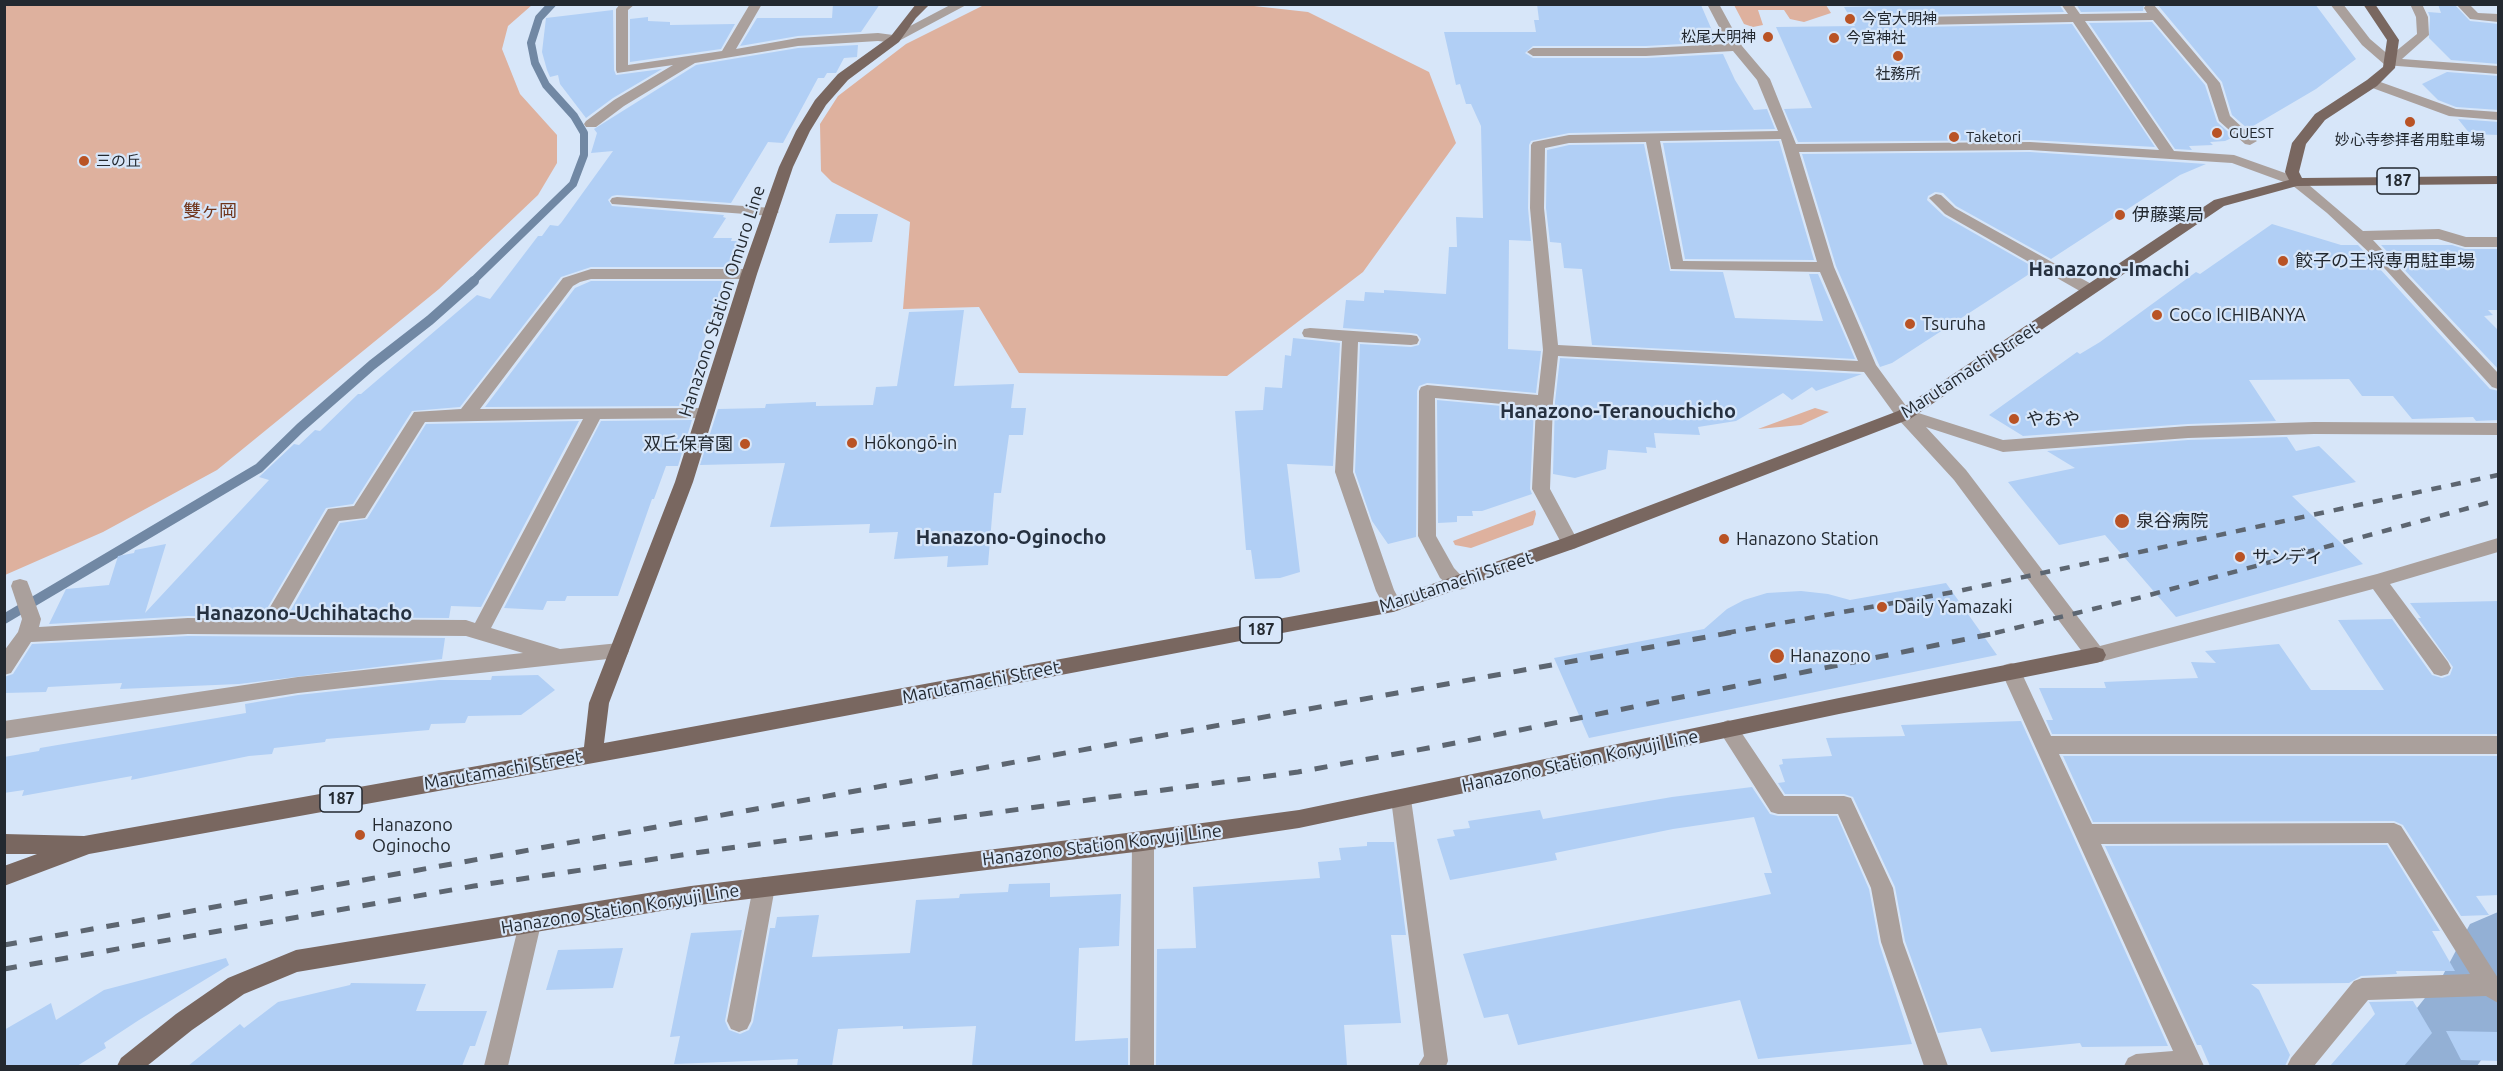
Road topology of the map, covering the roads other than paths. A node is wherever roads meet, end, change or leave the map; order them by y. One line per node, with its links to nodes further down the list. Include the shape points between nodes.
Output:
1 (629, 4): 20 (street, via 622,9 622,70)
2 (756, 4): 19 (street)
3 (924, 4): 16 (main road, Hanazono Station Omuro Line)
4 (962, 4): 16 (street)
5 (1713, 4): 17 (street)
6 (2067, 4): 13 (street)
7 (2147, 4): 12 (street)
8 (2336, 4): 21 (street, via 2366,42)
9 (2369, 4): 21 (main road, via 2393,40)
10 (2416, 4): 21 (street, via 2423,35)
11 (2462, 4): 14 (street, via 2474,16)
12 (2158, 16): 13 (street); 27 (street, via 2213,83 2224,118)
13 (2075, 18): 15 (street); 29 (street)
14 (2499, 18)
15 (1919, 21)
16 (895, 39): 19 (street, via 798,42); 34 (main road, Hanazono Station Omuro Line, via 843,77 820,104 802,131 786,167)
17 (1736, 47): 18 (street); 28 (street, via 1763,79)
18 (1533, 52)
19 (726, 55): 20 (street)
20 (691, 60): 25 (street)
21 (2390, 62): 22 (street); 23 (main road, via 2389,68)
22 (2499, 70)
23 (2372, 83): 24 (street, via 2454,113); 31 (main road, via 2320,117 2298,143 2292,172)
24 (2497, 116)
25 (591, 124)
26 (1652, 138): 28 (street); 37 (street, via 1677,266); 43 (street, via 1569,140 1538,146 1537,208)
27 (2250, 141)
28 (1790, 142): 29 (street); 37 (street)
29 (2168, 153): 31 (street, via 2234,159)
30 (2499, 180): 31 (main road, Marutamachi Street / 187)
31 (2297, 182): 35 (street); 39 (main road, Marutamachi Street / 187, via 2219,203)
32 (1936, 198): 39 (street, via 1950,211)
33 (616, 201): 34 (street)
34 (772, 212): 38 (main road, Hanazono Station Omuro Line)
35 (2360, 236): 36 (street, via 2439,234 2465,242); 45 (street)
36 (2499, 242)
37 (1827, 267): 44 (street)
38 (749, 274): 47 (main road, Hanazono Station Omuro Line); 48 (street, via 591,274 575,278)
39 (2090, 290): 50 (main road, Marutamachi Street / 187)
40 (1311, 333): 41 (street)
41 (1350, 336): 42 (street); 57 (street, via 1344,472)
42 (1411, 340)
43 (1551, 350): 44 (street); 46 (street)
44 (1869, 367): 50 (street)
45 (2499, 383)
46 (1545, 402): 52 (street, via 1541,489); 55 (street, via 1427,391 1427,536 1448,573)
47 (705, 412): 49 (street); 61 (main road, Hanazono Station Omuro Line, via 684,482)
48 (466, 415): 49 (street); 58 (street, via 420,416 358,513 334,514)
49 (594, 415): 59 (street)
50 (1904, 415): 51 (street, via 2003,446 2188,432); 52 (main road, Marutamachi Street / 187); 62 (street, via 1960,475)
51 (2499, 429)
52 (1570, 543): 55 (main road, Marutamachi Street / 187)
53 (2499, 545): 54 (street)
54 (2377, 581): 62 (street); 65 (street)
55 (1459, 584): 57 (main road, Marutamachi Street / 187)
56 (23, 597): 60 (street, via 32,619)
57 (1393, 605): 71 (main road, Marutamachi Street / 187)
58 (269, 626): 59 (street); 60 (street)
59 (480, 631): 63 (street)
60 (26, 635): 64 (street)
61 (619, 651): 63 (street); 71 (main road, Hanazono Station Omuro Line, via 599,703)
62 (2096, 655): 66 (main road, Hanazono Station Koryuji Line)
63 (560, 657): 68 (street, via 298,685)
64 (4, 667)
65 (2441, 668)
66 (2011, 671): 67 (main road, Hanazono Station Koryuji Line); 69 (street)
67 (1728, 729): 72 (main road, Hanazono Station Koryuji Line); 87 (street, via 1778,805 1844,805 1882,888 1892,942)
68 (4, 730)
69 (2044, 745): 70 (street); 73 (street)
70 (2499, 746)
71 (593, 754): 76 (main road, Marutamachi Street / 187)
72 (1401, 799): 74 (main road, Hanazono Station Koryuji Line, via 1299,819); 83 (street)
73 (2084, 834): 80 (street, via 2394,833); 82 (street)
74 (1143, 841): 78 (main road, Hanazono Station Koryuji Line); 86 (street)
75 (4, 844): 76 (main road, Marutamachi Street / 187)
76 (89, 844): 77 (main road, Marutamachi Street / 187)
77 (4, 876)
78 (764, 887): 79 (main road, Hanazono Station Koryuji Line); 81 (street)
79 (530, 924): 84 (main road, Hanazono Station Koryuji Line, via 296,961 236,986); 85 (street)
80 (2495, 989): 89 (street, via 2362,989)
81 (739, 1021)
82 (2191, 1064): 88 (street)
83 (1437, 1065)
84 (129, 1066)
85 (496, 1066)
86 (1142, 1066)
87 (1936, 1066)
88 (2136, 1066)
89 (2300, 1066)

